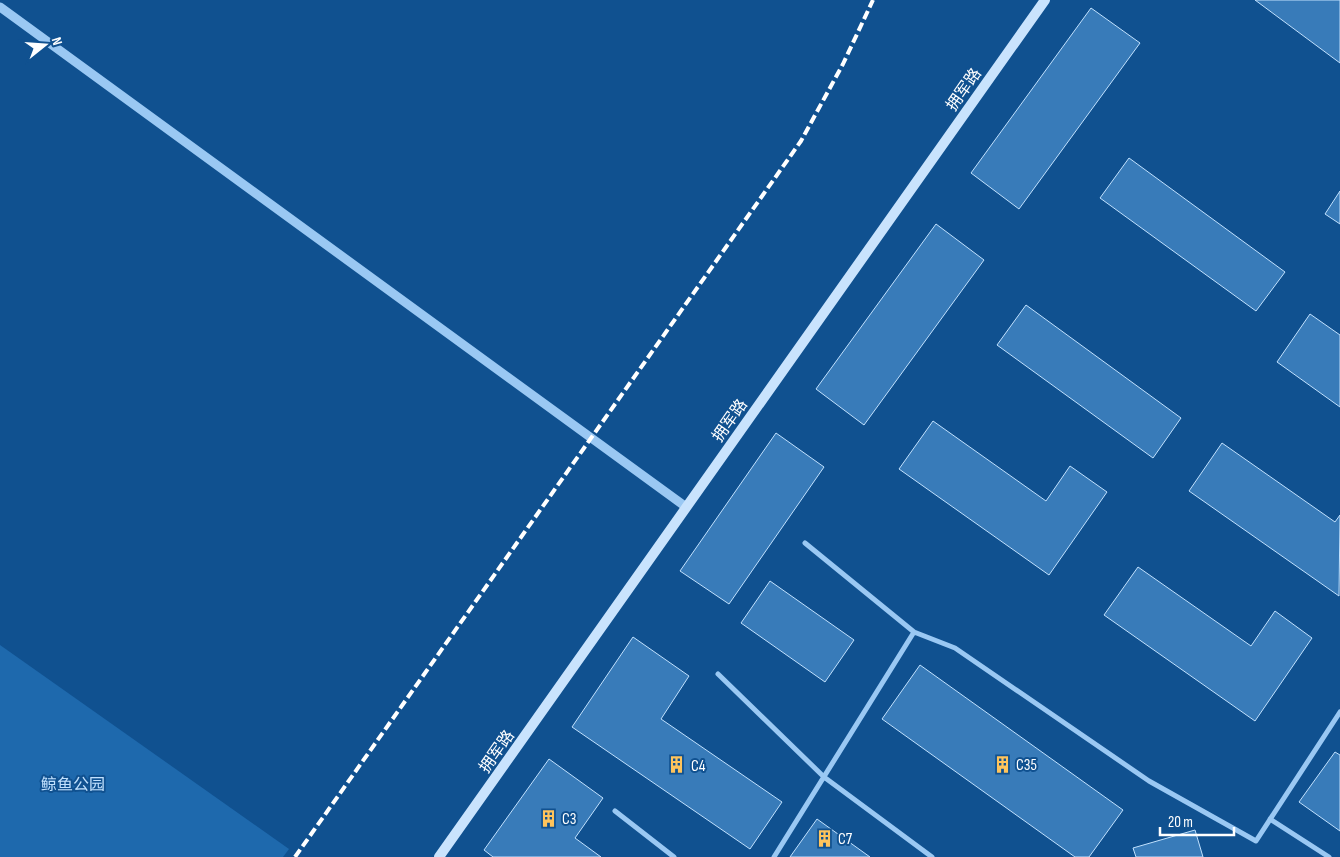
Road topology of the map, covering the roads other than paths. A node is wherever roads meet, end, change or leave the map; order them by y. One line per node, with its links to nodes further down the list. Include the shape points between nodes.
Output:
1 (1045, 0): 3 (main road, 拥军路)
2 (0, 7): 3 (street)
3 (686, 507): 11 (main road, 拥军路)
4 (804, 543): 5 (street)
5 (914, 632): 8 (street); 10 (street, via 955,648 1149,781 1256,841)
6 (718, 674): 8 (street)
7 (1340, 712): 10 (street)
8 (824, 778): 13 (street); 14 (street)
9 (615, 811): 12 (street)
10 (1270, 819): 15 (street)
11 (439, 857)
12 (674, 857)
13 (774, 857)
14 (932, 857)
15 (1329, 857)

